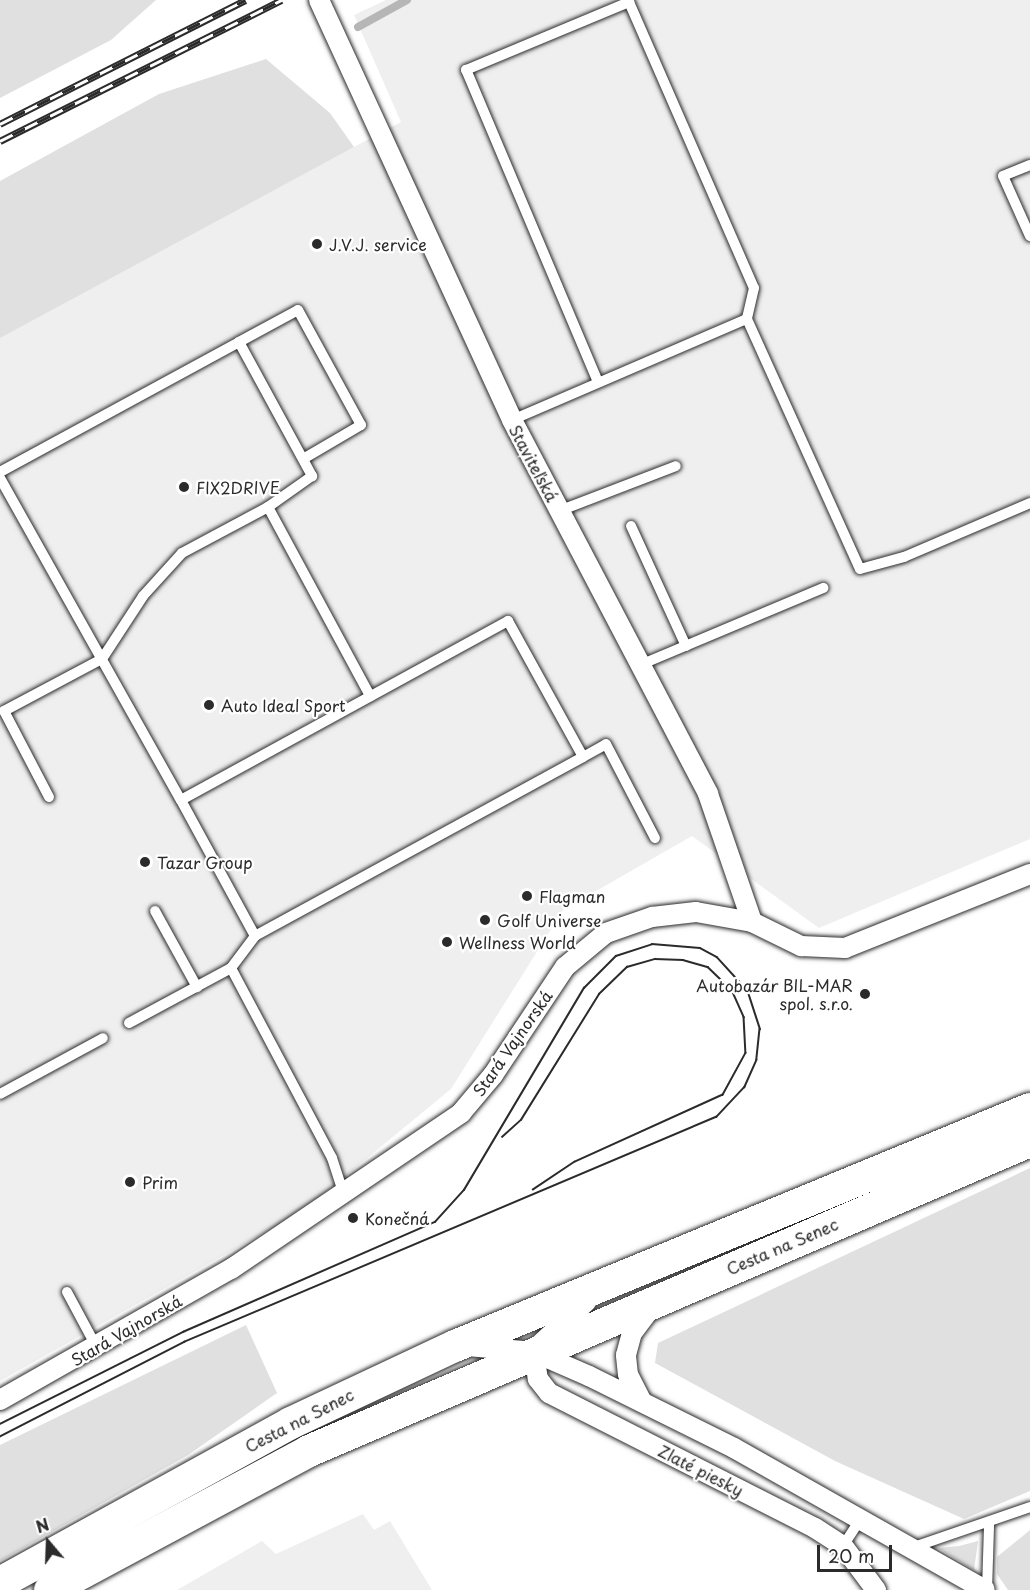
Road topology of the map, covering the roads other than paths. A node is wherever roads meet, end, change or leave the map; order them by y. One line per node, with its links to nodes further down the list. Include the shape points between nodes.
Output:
1 (319, 0): 7 (street, Staviteľská)
2 (1030, 165): 3 (lane, via 1004,176)
3 (1030, 236)
4 (747, 319): 6 (lane); 6 (lane, via 754,288 629,2 466,70); 12 (lane, via 860,569 904,557)
5 (239, 342): 8 (lane); 8 (lane, via 298,310 362,426); 10 (lane)
6 (598, 382): 7 (lane)
7 (512, 420): 14 (street, Staviteľská)
8 (303, 459): 13 (lane, via 312,476)
9 (676, 466): 14 (lane)
10 (0, 472)
11 (0, 478): 18 (lane)
12 (1030, 502)
13 (268, 507): 18 (lane, via 182,552 143,596); 20 (lane)
14 (559, 511): 19 (street, Staviteľská)
15 (631, 526): 17 (lane)
16 (823, 588): 17 (lane)
17 (686, 646): 19 (lane)
18 (102, 659): 22 (lane, via 4,711); 23 (lane)
19 (640, 665): 27 (street, Staviteľská, via 708,794)
20 (370, 696): 21 (lane, via 508,621); 23 (lane)
21 (583, 757): 24 (lane, via 606,744); 28 (lane)
22 (49, 797)
23 (181, 800): 28 (lane)
24 (655, 838)
25 (1030, 874): 27 (street, Stará Vajnorská, via 844,948 801,946)
26 (155, 911): 30 (lane)
27 (752, 922): 36 (street, Stará Vajnorská, via 696,912 669,913 627,924 583,948 461,1113)
28 (255, 936): 29 (lane)
29 (231, 968): 30 (lane); 36 (lane, via 332,1158)
30 (197, 987): 31 (lane)
31 (129, 1023)
32 (103, 1038): 33 (lane)
33 (0, 1094)
34 (1030, 1109): 37 (main road, Cesta na Senec)
35 (1030, 1141): 39 (main road, Cesta na Senec)
36 (344, 1197): 41 (street, Stará Vajnorská)
37 (609, 1281): 40 (main road, Cesta na Senec); 42 (street, Cesta na Senec)
38 (67, 1292): 41 (lane)
39 (662, 1296): 42 (main road, Cesta na Senec); 44 (street, via 636,1326 627,1349 628,1375)
40 (454, 1346): 42 (street, Zlaté piesky); 50 (main road, Cesta na Senec, via 281,1428)
41 (97, 1348): 43 (street, Stará Vajnorská)
42 (534, 1352): 44 (street, Zlaté piesky); 48 (street, Zlaté piesky, via 538,1379 549,1393); 51 (main road, Cesta na Senec, via 288,1461)
43 (0, 1400)
44 (642, 1402): 46 (street, Zlaté piesky)
45 (1030, 1507): 47 (lane)
46 (861, 1518): 48 (lane); 49 (street, Zlaté piesky)
47 (989, 1525): 49 (lane); 53 (lane)
48 (843, 1546): 52 (street, Zlaté piesky)
49 (914, 1547): 53 (street, Zlaté piesky)
50 (0, 1583)
51 (50, 1590)
52 (876, 1590)
53 (986, 1590)

